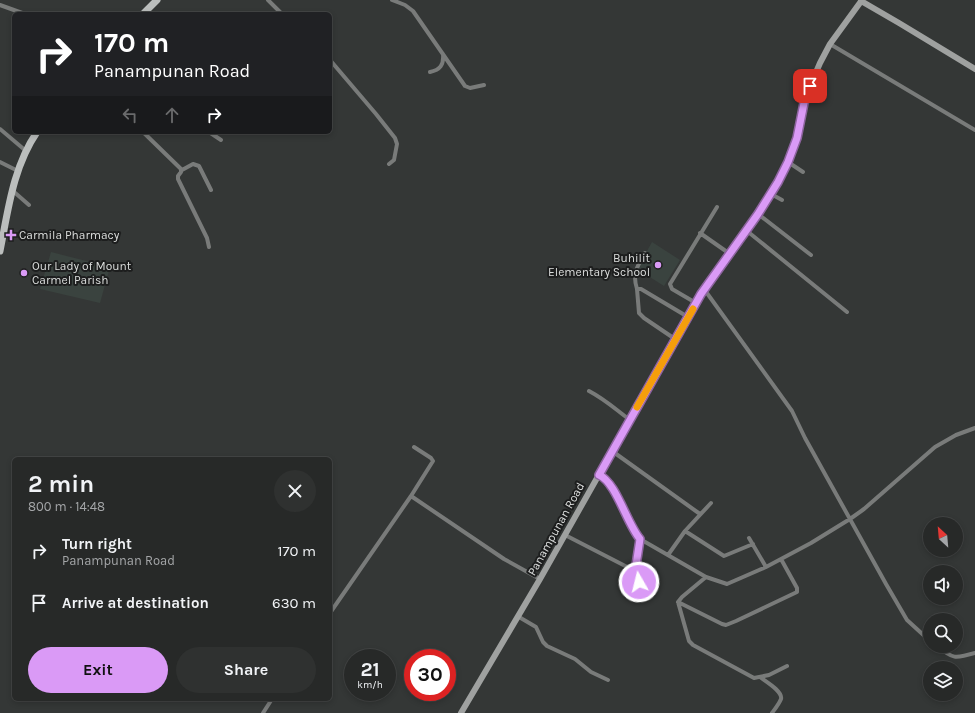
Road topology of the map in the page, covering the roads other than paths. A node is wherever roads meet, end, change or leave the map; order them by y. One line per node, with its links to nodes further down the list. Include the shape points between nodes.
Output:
1 (157, 0): 7 (main road)
2 (268, 0): 8 (street)
3 (392, 0): 10 (street, via 413,11)
4 (862, 1): 9 (street, Panampunan Road); 12 (street)
5 (0, 5): 6 (street)
6 (19, 12)
7 (146, 12)
8 (280, 12)
9 (830, 44): 16 (street); 23 (street, Panampunan Road, via 808,91 797,138)
10 (443, 54): 13 (street, via 441,67); 14 (street, via 465,86 470,88)
11 (332, 62): 24 (street, via 394,138 397,144 394,160)
12 (975, 69)
13 (430, 72)
14 (484, 85)
15 (0, 129): 21 (street)
16 (975, 130)
17 (36, 134): 21 (main road)
18 (145, 134): 25 (street)
19 (212, 134): 20 (street)
20 (221, 140)
21 (26, 151): 26 (main road)
22 (0, 162): 26 (street)
23 (788, 162): 27 (street); 30 (street, Panampunan Road)
24 (389, 164)
25 (182, 170): 28 (street, via 193,164 199,166); 38 (street, via 178,180)
26 (18, 171): 29 (main road)
27 (803, 172)
28 (211, 190)
29 (12, 191): 32 (street); 35 (main road)
30 (771, 194): 31 (street); 34 (street, Panampunan Road)
31 (782, 200)
32 (29, 205)
33 (717, 207): 37 (street)
34 (758, 214): 36 (street, Panampunan Road); 42 (street)
35 (2, 231): 39 (main road)
36 (746, 231): 41 (street, Panampunan Road); 46 (street)
37 (700, 233): 41 (street); 45 (street, via 670,284 672,289)
38 (209, 247)
39 (0, 251)
40 (645, 253): 43 (street, via 636,269)
41 (730, 254): 44 (street, Panampunan Road)
42 (811, 255)
43 (638, 289): 47 (street); 48 (street, via 639,313)
44 (704, 289): 45 (street, Panampunan Road); 58 (street, via 792,411)
45 (696, 303): 47 (street, Panampunan Road)
46 (847, 312)
47 (688, 317): 48 (street, Panampunan Road)
48 (675, 339): 50 (street, Panampunan Road)
49 (589, 391): 50 (street)
50 (630, 420): 53 (street, Panampunan Road)
51 (975, 428): 58 (street, via 956,435 931,451)
52 (414, 447): 55 (street, via 433,460)
53 (612, 451): 54 (street, Panampunan Road); 57 (street)
54 (599, 475): 60 (street, Panampunan Road); 62 (street, via 610,484)
55 (411, 496): 69 (street); 72 (street)
56 (711, 502): 57 (street)
57 (700, 514): 59 (street)
58 (850, 519): 65 (street); 74 (street, via 907,620)
59 (685, 531): 63 (street, via 724,556); 64 (street)
60 (565, 536): 67 (street); 69 (street, Panampunan Road)
61 (749, 538): 63 (street)
62 (640, 539): 64 (street); 67 (street)
63 (753, 544): 66 (street)
64 (668, 555): 68 (street)
65 (781, 559): 66 (street); 71 (street, via 797,592 736,621 722,624)
66 (766, 567): 68 (street, via 727,584)
67 (635, 572): 70 (street, via 639,582)
68 (706, 577): 71 (street)
69 (540, 579): 73 (street, Panampunan Road)
70 (639, 597)
71 (678, 602): 78 (street, via 687,636 693,645 747,675)
72 (332, 610)
73 (519, 617): 79 (street, via 536,627 547,646 575,659 591,672); 82 (street, Panampunan Road)
74 (923, 634)
75 (945, 653): 76 (street, via 954,658)
76 (975, 653)
77 (787, 666): 78 (street)
78 (759, 677): 83 (street, via 781,695)
79 (608, 680)
80 (271, 701): 81 (street)
81 (263, 713)
82 (461, 713)
83 (772, 713)

